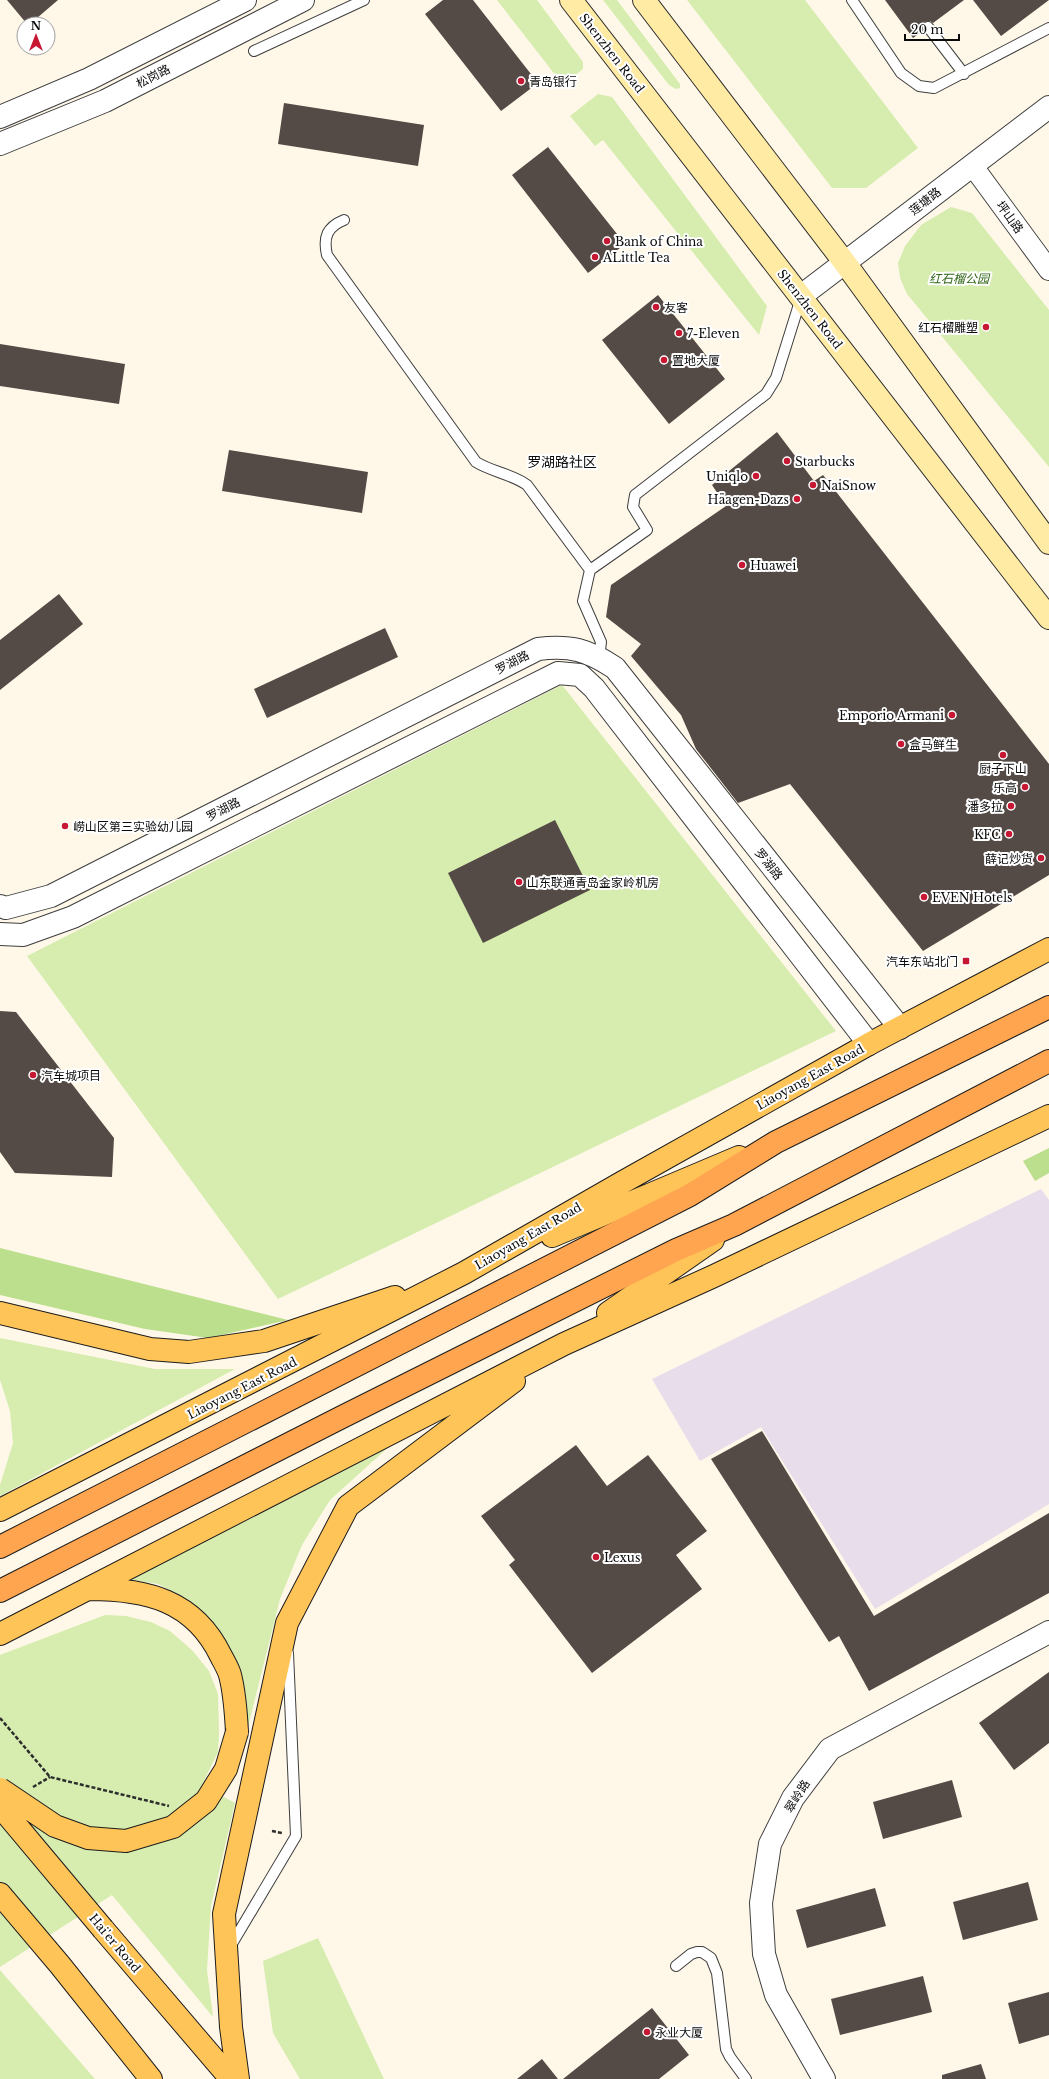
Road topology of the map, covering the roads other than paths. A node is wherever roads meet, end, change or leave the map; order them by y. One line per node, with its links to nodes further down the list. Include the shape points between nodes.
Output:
1 (245, 0): 12 (street, via 90,79)
2 (302, 0): 13 (street, 松岗路, via 105,101)
3 (364, 0): 9 (lane)
4 (571, 0): 18 (main road, Shenzhen Road)
5 (644, 0): 16 (main road)
6 (852, 0): 10 (lane, via 897,69 919,86 937,88)
7 (928, 27): 10 (lane)
8 (1049, 28): 10 (lane)
9 (254, 51)
10 (964, 74)
11 (1049, 107): 14 (street, 莲塘路)
12 (0, 117)
13 (0, 144)
14 (972, 165): 16 (street, 莲塘路); 17 (street, 坪山路)
15 (344, 220): 20 (lane, via 333,225 327,233 324,243 327,254 476,462 527,484)
16 (846, 262): 18 (street, 莲塘路); 19 (main road)
17 (1049, 270)
18 (801, 296): 20 (lane, via 776,378 766,394 635,495 632,507 647,530); 21 (main road, Shenzhen Road)
19 (1049, 543)
20 (590, 570): 22 (lane, via 584,601 601,642)
21 (1049, 618)
22 (599, 658): 23 (street, 罗湖路, via 587,652 560,646 538,648 51,896 6,908); 27 (street, 罗湖路, via 615,668)
23 (0, 906)
24 (0, 934): 28 (street, via 23,935 73,917 558,673 580,675 594,688)
25 (1049, 949): 27 (main road, Liaoyang East Road)
26 (1049, 1007): 31 (highway)
27 (900, 1028): 28 (main road, Liaoyang East Road)
28 (869, 1044): 33 (main road, Liaoyang East Road)
29 (1049, 1061): 32 (highway)
30 (1049, 1116): 35 (main road, via 714,1276)
31 (776, 1142): 33 (main road); 37 (highway, via 690,1195)
32 (734, 1225): 35 (main road); 39 (highway, via 676,1250)
33 (464, 1273): 34 (main road, via 264,1341 189,1352 150,1349); 36 (main road, Liaoyang East Road)
34 (0, 1313)
35 (564, 1344): 38 (main road); 40 (main road, via 348,1506)
36 (0, 1510)
37 (0, 1547)
38 (88, 1589): 42 (main road); 43 (main road, bridge, via 137,1592 163,1599 191,1615 212,1637 229,1674 235,1698 237,1732 226,1769 206,1801 172,1827 126,1841 88,1838 55,1826)
39 (0, 1591)
40 (287, 1623): 46 (main road, via 224,1914); 46 (lane, via 296,1836)
41 (1049, 1632): 52 (street, 翠岭路, via 830,1749 790,1804 770,1844 761,1902 764,1954 776,1995)
42 (0, 1634)
43 (0, 1788)
44 (0, 1806): 49 (main road, Hai'er Road, bridge)
45 (0, 1894): 48 (main road)
46 (226, 1953): 50 (main road, via 231,2027)
47 (676, 1966): 51 (lane, via 697,1952 712,1958 717,1973 726,2049)
48 (151, 2079)
49 (230, 2079)
50 (238, 2079)
51 (746, 2079)
52 (824, 2079)

